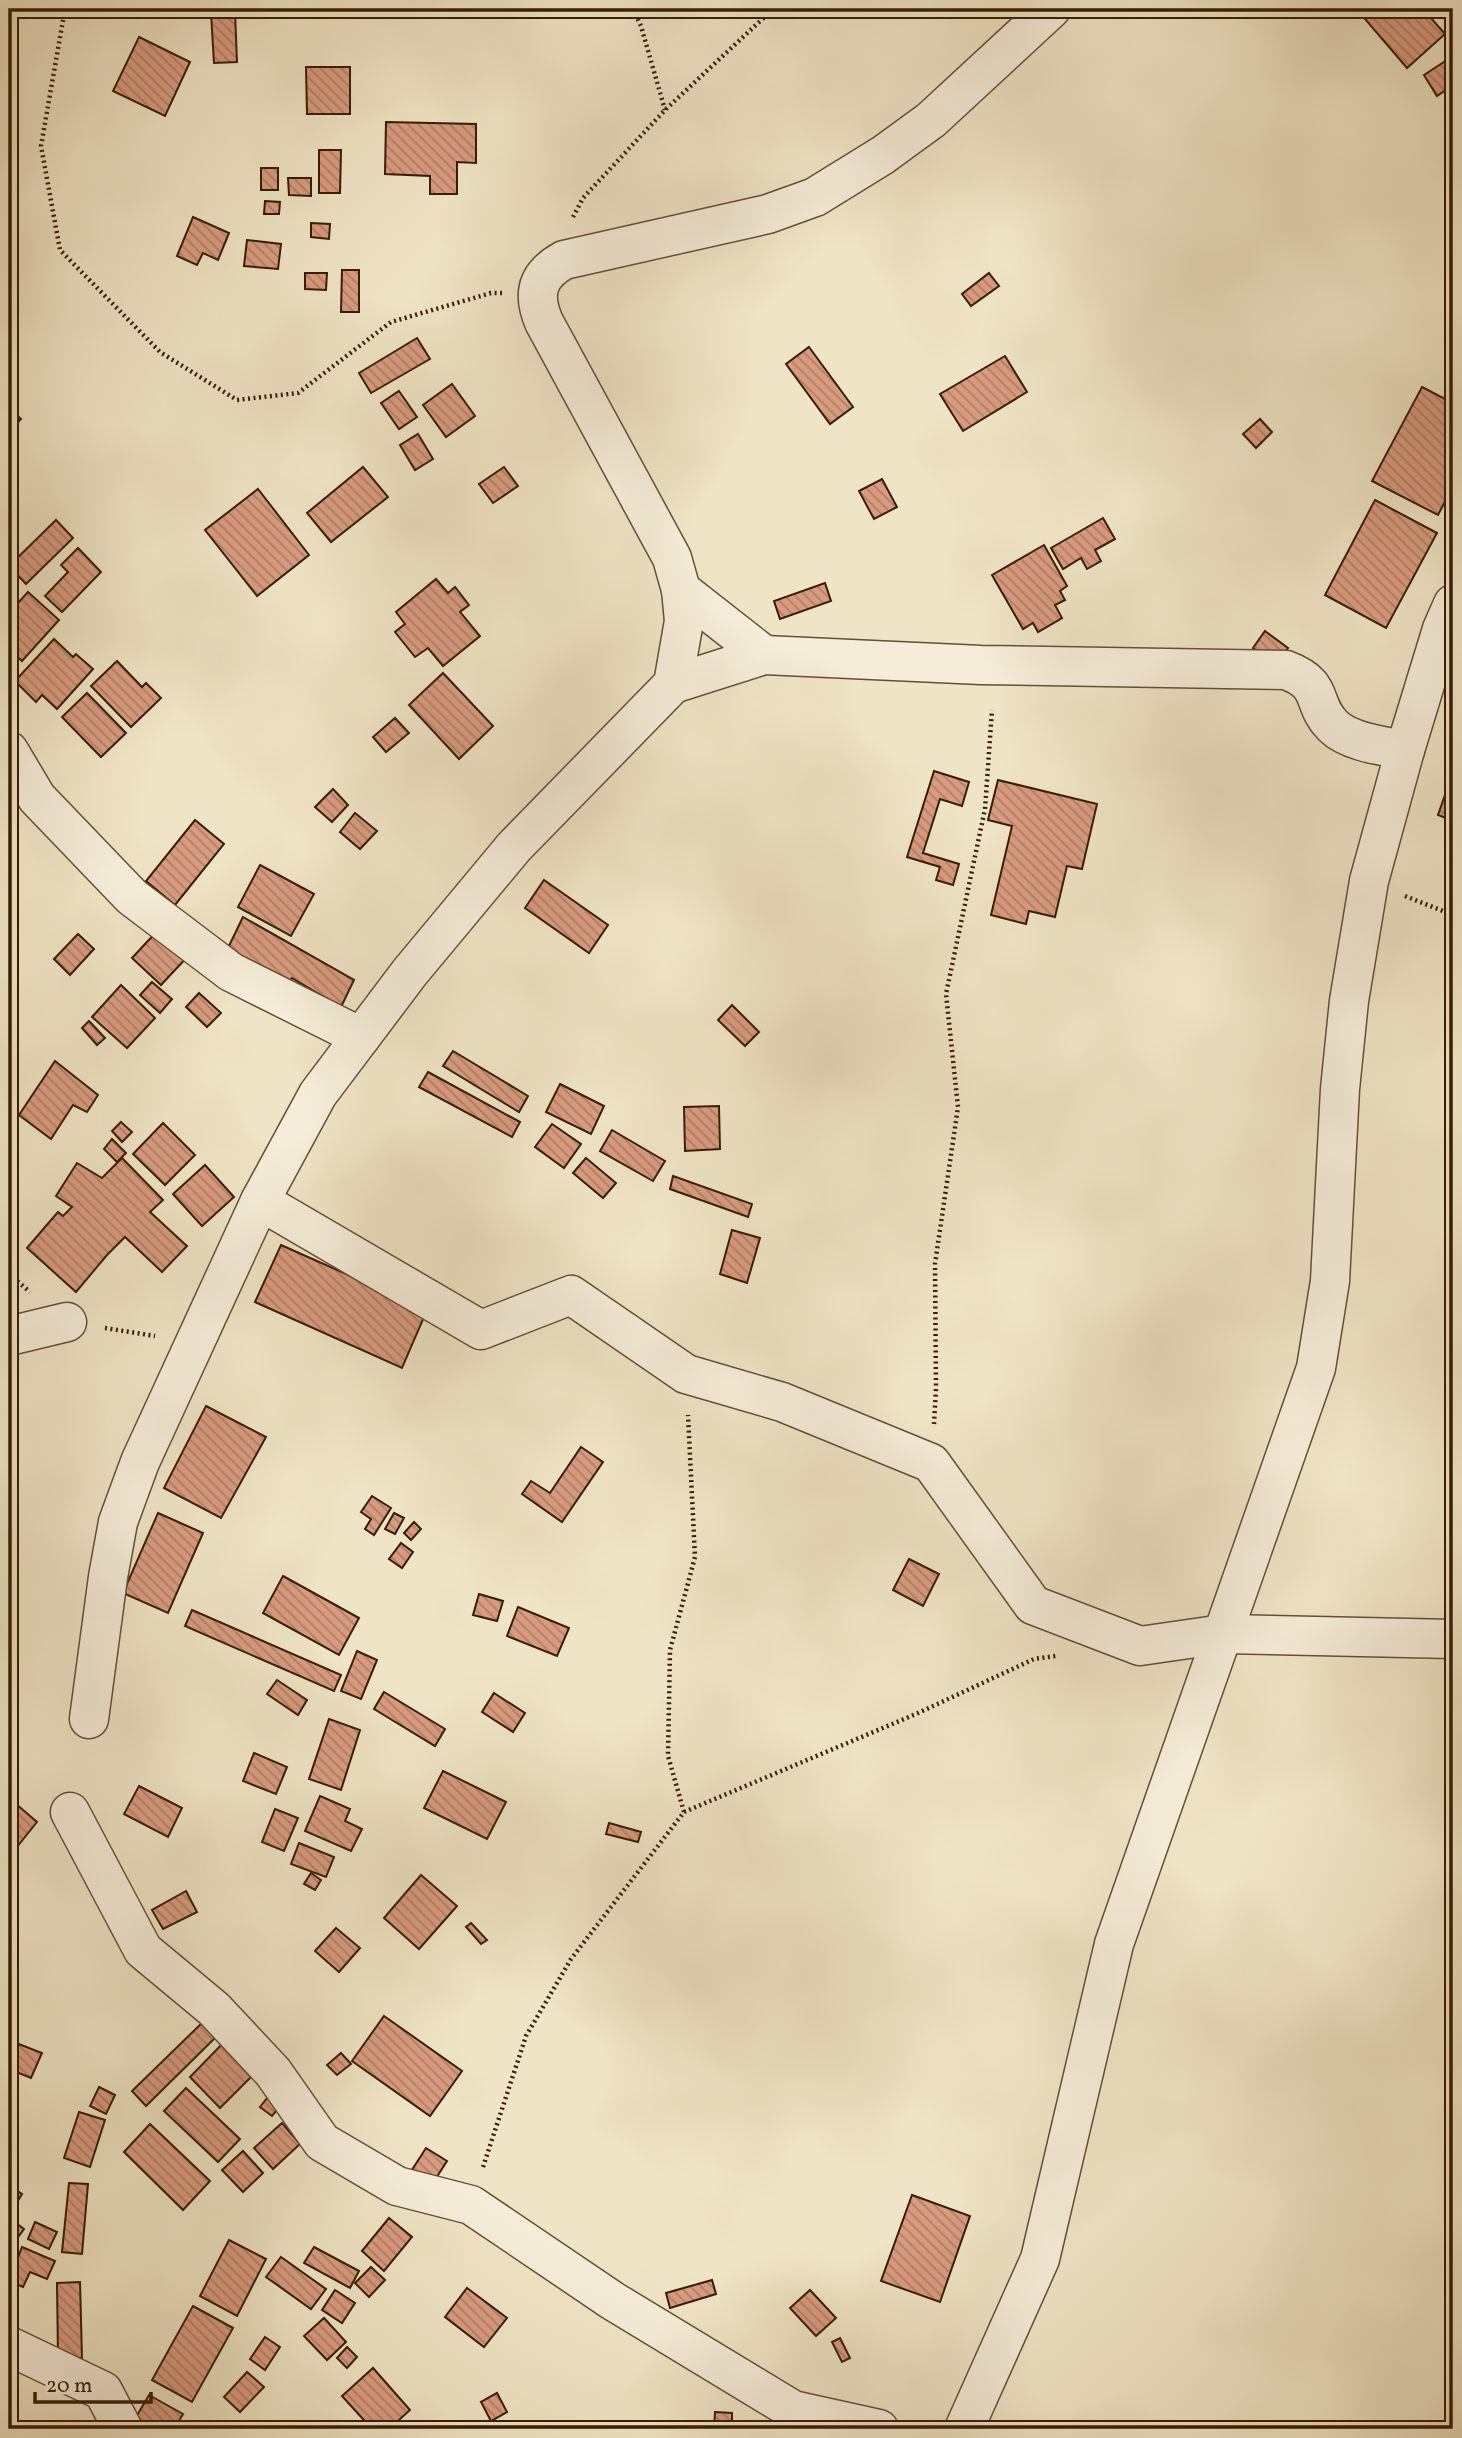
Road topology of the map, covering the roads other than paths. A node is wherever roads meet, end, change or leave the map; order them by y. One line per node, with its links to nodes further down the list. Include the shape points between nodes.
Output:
1 (1051, 9): 2 (street, via 931,120 815,197 768,214 564,260 543,277 538,293 544,322 672,558)
2 (681, 590): 4 (street); 5 (street, via 684,621)
3 (1453, 604): 6 (street)
4 (764, 655): 5 (street); 6 (street, via 981,665 1286,670 1313,687 1334,727 1362,741)
5 (673, 684): 8 (street, via 514,847)
6 (1405, 750): 12 (street, via 1370,881 1349,1002 1330,1281 1316,1368)
7 (9, 751): 8 (street, via 37,799 132,897 231,972)
8 (361, 1037): 9 (street, via 318,1094)
9 (260, 1201): 12 (street, via 481,1330 571,1295 686,1374 782,1402 931,1464 1033,1605 1140,1646); 14 (street, via 140,1462 118,1522)
10 (67, 1322): 11 (street)
11 (9, 1336)
12 (1223, 1634): 13 (street); 19 (street, via 1114,1944 1040,2259)
13 (1453, 1639)
14 (89, 1719)
15 (70, 1812): 18 (street, via 143,1950 214,2009 274,2072 322,2142 397,2186 471,2204 612,2301 793,2410)
16 (9, 2346): 17 (street, via 103,2391)
17 (123, 2429)
18 (879, 2429)
19 (964, 2429)

